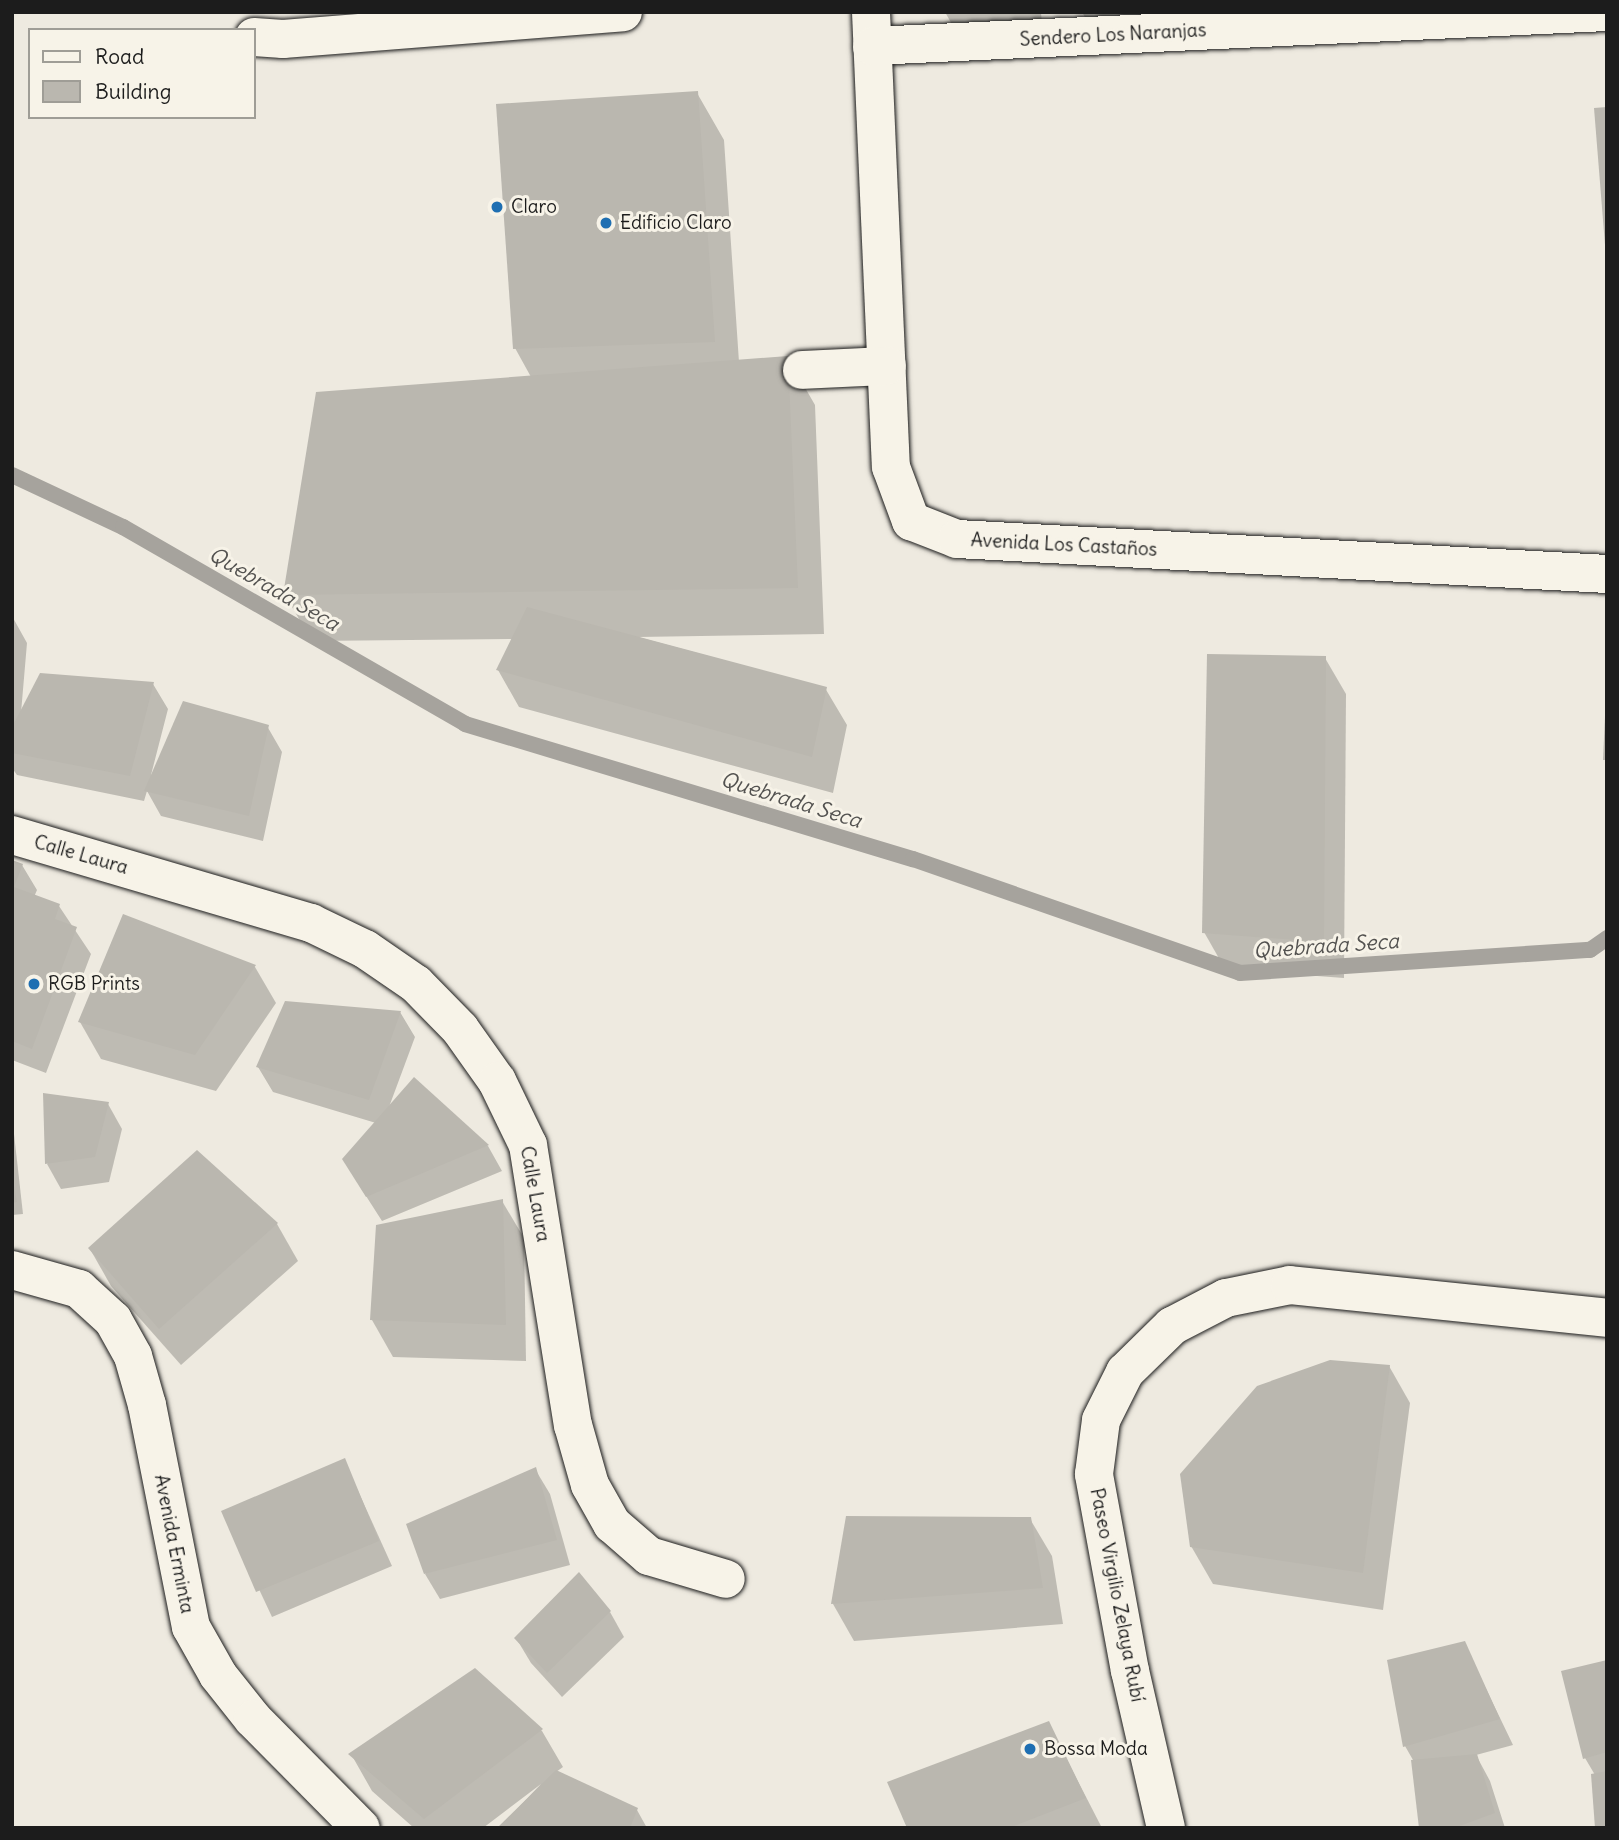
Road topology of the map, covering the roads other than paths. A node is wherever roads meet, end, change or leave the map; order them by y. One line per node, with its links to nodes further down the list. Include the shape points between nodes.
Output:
1 (240, 12): 5 (street)
2 (623, 12): 4 (street)
3 (1607, 12): 6 (street, Sendero Los Naranjas)
4 (290, 25): 7 (street)
5 (247, 28)
6 (872, 29): 8 (street, Avenida Los Castaños)
7 (256, 36)
8 (887, 366): 9 (street); 10 (street, Avenida Los Castaños, via 891,467 911,522 957,539)
9 (802, 370)
10 (1607, 574)
11 (12, 835): 14 (street, Calle Laura, via 311,923 365,949 416,984 460,1029 497,1080 528,1145 573,1425 590,1485 612,1524 649,1556)
12 (12, 1270): 15 (street, Avenida Erminta, via 79,1289 114,1320 133,1356 147,1405 191,1627 218,1675 253,1718)
13 (1607, 1318): 16 (street, Paseo Virgilio Zelaya Rubí, via 1290,1285 1226,1298 1172,1326 1125,1372 1101,1420 1094,1474 1130,1671)
14 (726, 1579)
15 (361, 1828)
16 (1166, 1828)

